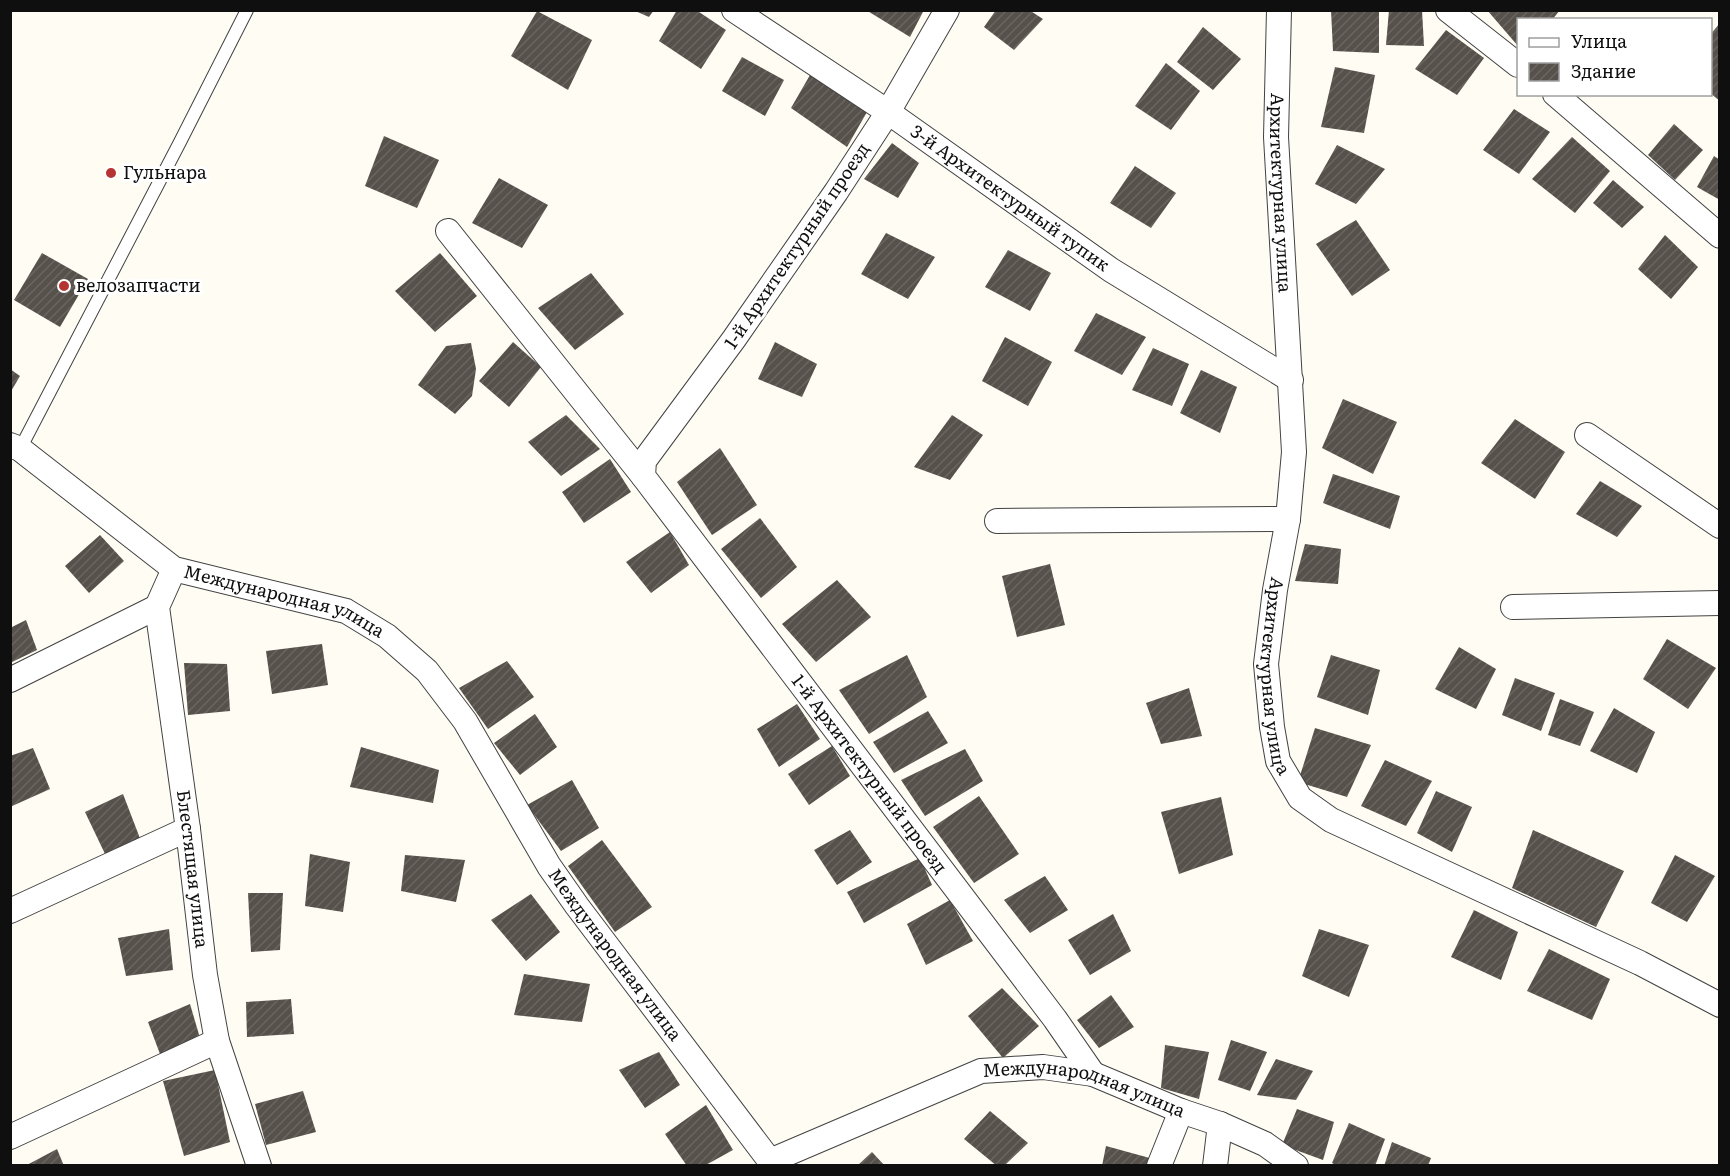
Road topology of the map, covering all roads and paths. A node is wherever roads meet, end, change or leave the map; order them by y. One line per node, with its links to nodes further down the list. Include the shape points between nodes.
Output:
1 (247, 10): 13 (lane)
2 (734, 10): 8 (street, 3-й Архитектурный тупик)
3 (947, 10): 8 (street, 1-й Архитектурный проезд)
4 (1279, 10): 11 (street, Архитектурная улица, via 1276,137)
5 (1448, 10): 6 (street)
6 (1517, 64)
7 (1557, 96): 10 (street)
8 (888, 112): 11 (street, 3-й Архитектурный тупик, via 1111,270); 14 (street, 1-й Архитектурный проезд, via 734,339 644,461)
9 (448, 231): 14 (street, 1-й Архитектурный проезд)
10 (1719, 236)
11 (1291, 380): 15 (street, Архитектурная улица, via 1294,452)
12 (1587, 435): 17 (street)
13 (15, 447): 18 (street, Международная улица)
14 (643, 476): 27 (street, 1-й Архитектурный проезд, via 1048,1009)
15 (1288, 519): 16 (street); 25 (street, Архитектурная улица, via 1266,664 1278,761 1300,798 1330,820 1640,963)
16 (997, 521)
17 (1719, 526)
18 (174, 570): 20 (street); 31 (street, Международная улица, via 346,611 387,636 427,671 465,721 549,866)
19 (1719, 603): 21 (street)
20 (157, 607): 22 (street); 23 (street, Блестящая улица)
21 (1513, 607)
22 (10, 680)
23 (188, 829): 24 (street); 26 (street, Блестящая улица)
24 (10, 912)
25 (1719, 1005)
26 (217, 1041): 30 (street); 32 (street, Блестящая улица)
27 (1093, 1074): 28 (street, Международная улица); 31 (street, Международная улица, via 1043,1067 981,1071)
28 (1181, 1111): 29 (street, Международная улица); 33 (street)
29 (1221, 1124): 34 (street); 35 (street, Международная улица, via 1265,1144)
30 (10, 1137)
31 (763, 1163)
32 (259, 1166)
33 (1159, 1166)
34 (1215, 1166)
35 (1296, 1166)

